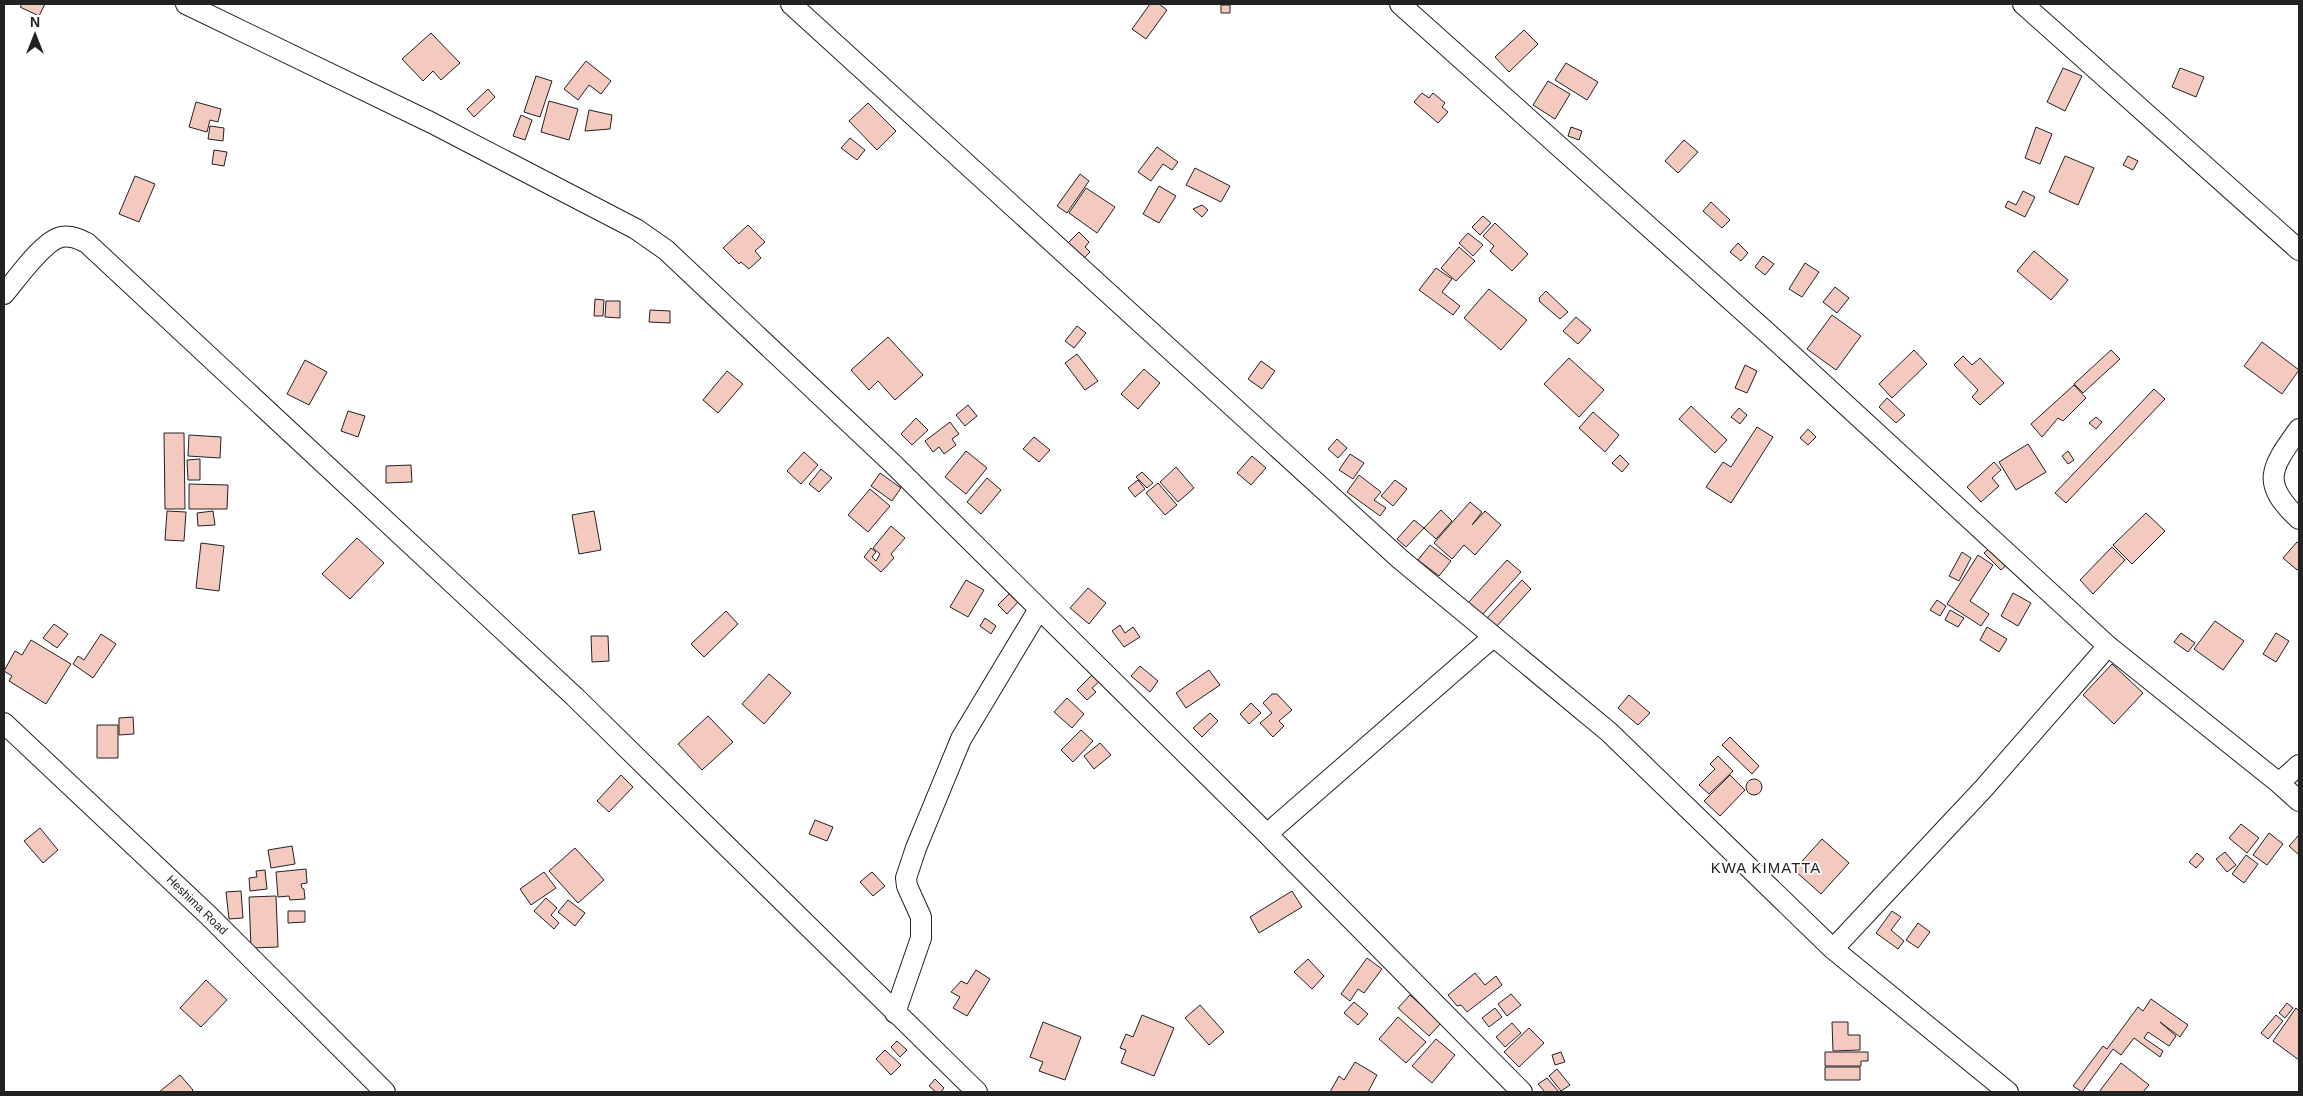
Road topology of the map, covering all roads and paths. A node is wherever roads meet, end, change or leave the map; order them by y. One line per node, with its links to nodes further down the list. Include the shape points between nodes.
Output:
1 (186, 4): 9 (street, via 424,119 636,228 666,250 716,296 892,463)
2 (791, 4): 10 (street, via 1400,559)
3 (1400, 4): 11 (street, via 1772,336)
4 (2022, 4): 5 (street)
5 (2299, 249)
6 (4, 294): 18 (street, via 38,255 60,237 78,238 87,243 575,697)
7 (2299, 429): 8 (street, via 2276,464 2273,483 2280,498)
8 (2299, 518)
9 (1039, 609): 16 (street); 18 (street, via 961,739 916,848 906,878 921,917 921,938)
10 (1493, 637): 16 (street); 17 (street, via 1609,732)
11 (2108, 646): 14 (street); 17 (street, via 1984,788)
12 (4, 723): 19 (street, Heshima Road, via 208,915)
13 (2299, 765): 14 (street)
14 (2280, 783): 15 (street)
15 (2299, 801)
16 (1267, 834): 21 (street)
17 (1832, 949): 22 (street)
18 (895, 1013): 20 (street)
19 (385, 1092)
20 (977, 1092)
21 (1522, 1092)
22 (2008, 1092)

